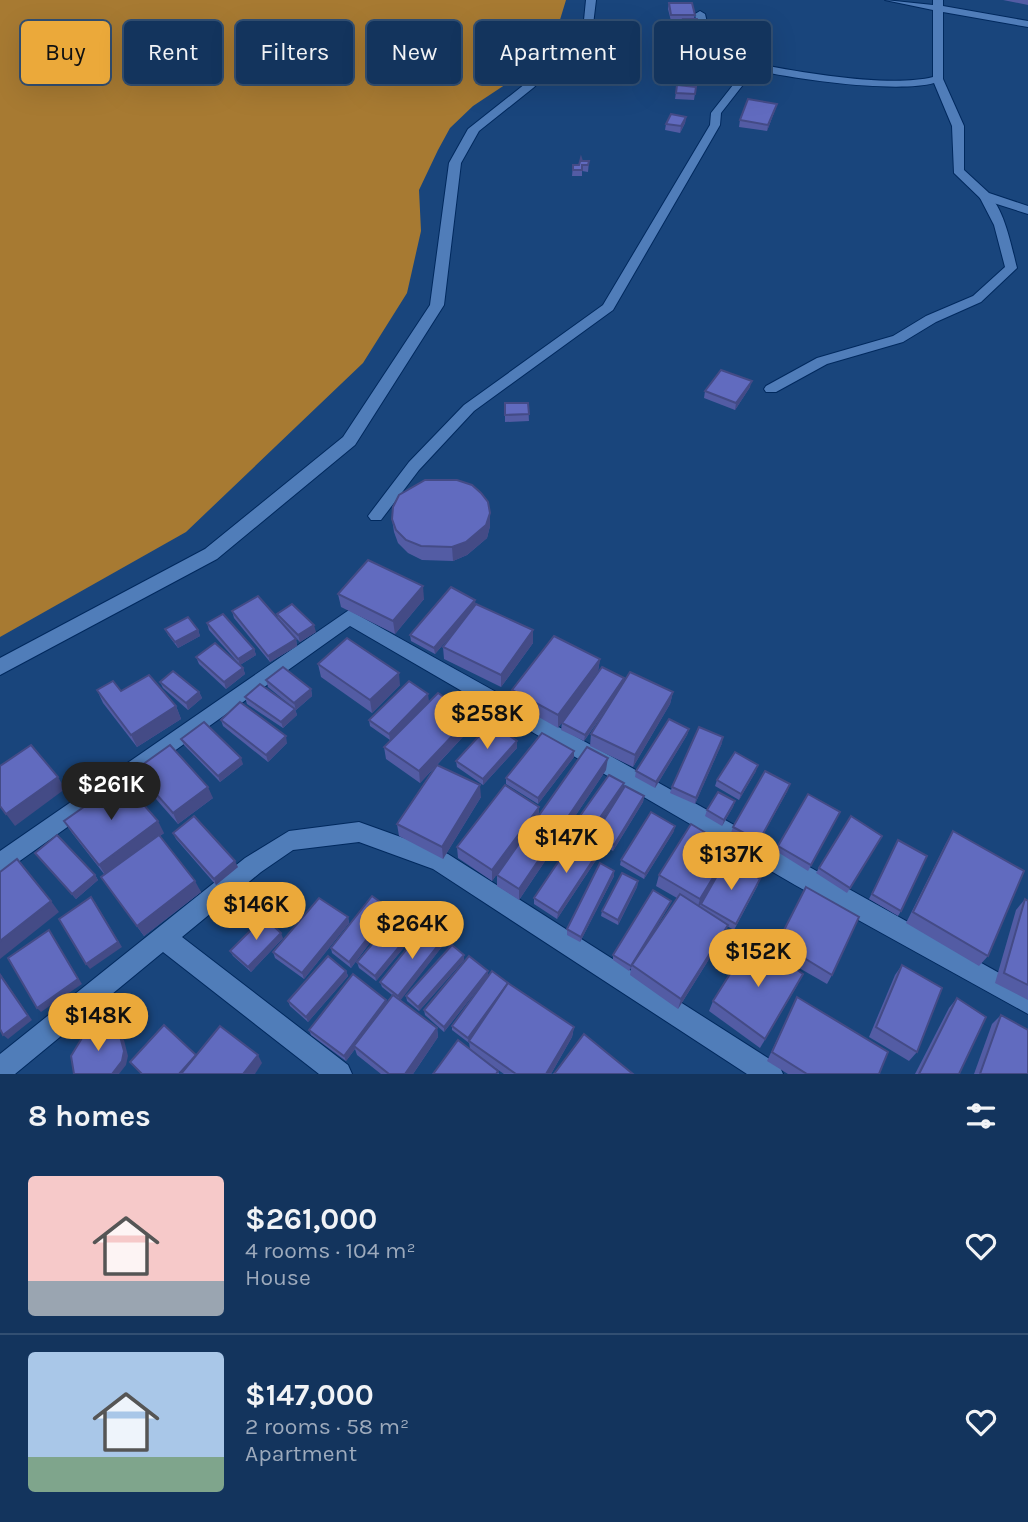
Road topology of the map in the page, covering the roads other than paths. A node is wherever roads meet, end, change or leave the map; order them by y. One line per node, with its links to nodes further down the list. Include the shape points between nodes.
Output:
1 (591, 0): 14 (street, via 588,31 474,129 455,163 437,305 349,440 211,554)
2 (890, 0): 3 (street)
3 (939, 4): 6 (street); 8 (street)
4 (700, 14): 5 (street)
5 (700, 21)
6 (1028, 24)
7 (771, 70): 8 (street, via 887,83)
8 (938, 79): 10 (street, via 958,126 958,170)
9 (739, 84): 13 (lane, via 716,113 715,125 608,307 469,408 414,466)
10 (985, 196): 11 (street); 12 (lane, via 1000,225 1011,268 986,292 898,339 822,361)
11 (1028, 210)
12 (771, 389)
13 (376, 516)
14 (0, 667)
15 (0, 864): 17 (street, via 349,618)
16 (164, 939): 18 (street); 19 (street); 20 (street, via 289,841 359,832 440,861)
17 (1028, 1002)
18 (0, 1070)
19 (339, 1074)
20 (770, 1074)

